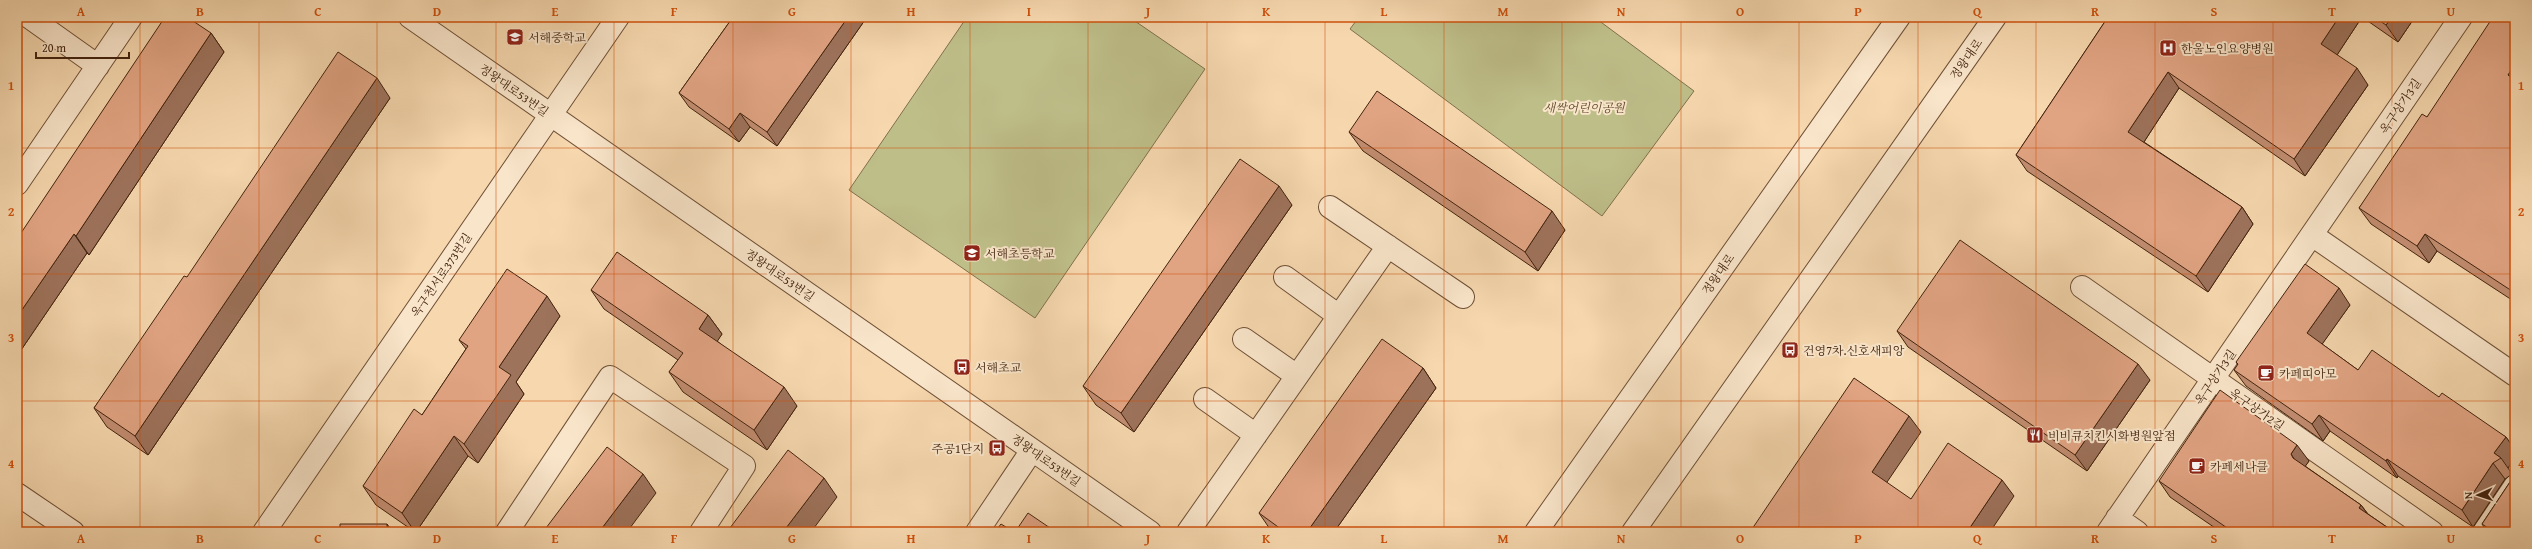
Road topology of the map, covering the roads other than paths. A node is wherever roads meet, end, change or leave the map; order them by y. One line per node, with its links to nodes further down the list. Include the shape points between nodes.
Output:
1 (29, 17): 8 (street)
2 (131, 17): 8 (street)
3 (410, 17): 9 (street, 정왕대로53번길)
4 (618, 17): 9 (street, 옥구천서로373번길)
5 (1899, 17): 35 (street, 정왕대로)
6 (1995, 17): 36 (street, 정왕대로)
7 (2461, 17): 12 (street, 옥구상가3길)
8 (98, 66): 10 (street)
9 (550, 115): 24 (street, 정왕대로53번길); 29 (street, 옥구천서로373번길)
10 (17, 184)
11 (1330, 207): 13 (street)
12 (2312, 235): 19 (street); 21 (street, 옥구상가3길)
13 (1388, 246): 16 (street); 17 (street)
14 (1285, 277): 17 (street)
15 (2082, 287): 21 (street, 옥구상가2길)
16 (1462, 297)
17 (1339, 316): 20 (street)
18 (1244, 339): 20 (street)
19 (2515, 375)
20 (1297, 376): 23 (street)
21 (2213, 378): 27 (street, 옥구상가3길); 38 (street, 옥구상가2길)
22 (1204, 399): 23 (street)
23 (1256, 435): 34 (street)
24 (1032, 450): 32 (street); 33 (street, 정왕대로53번길)
25 (2515, 486): 39 (street)
26 (17, 494): 28 (street)
27 (2113, 525): 37 (street, 옥구상가3길)
28 (73, 532)
29 (264, 532)
30 (507, 532): 31 (street, via 610,377 744,466)
31 (701, 532)
32 (977, 532)
33 (1150, 532)
34 (1188, 532)
35 (1536, 532)
36 (1632, 532)
37 (2138, 532)
38 (2432, 532)
39 (2484, 532)

